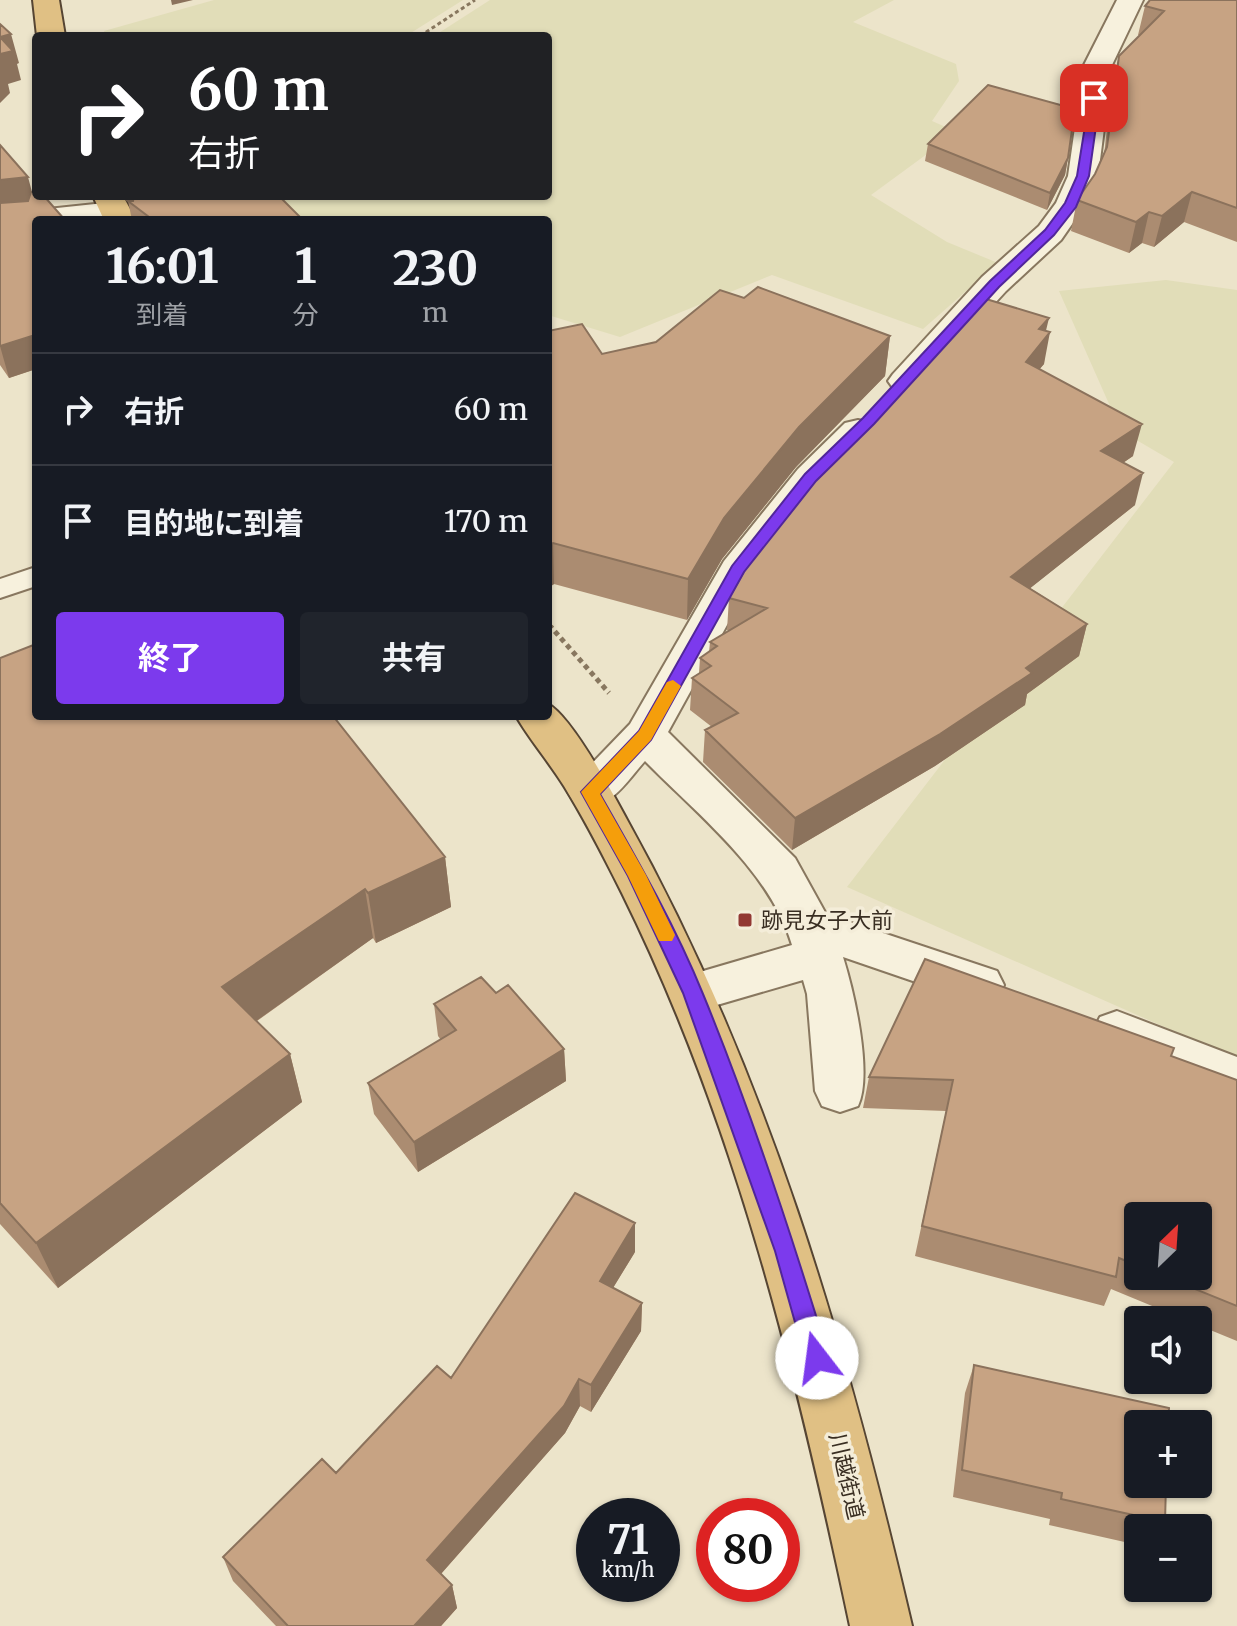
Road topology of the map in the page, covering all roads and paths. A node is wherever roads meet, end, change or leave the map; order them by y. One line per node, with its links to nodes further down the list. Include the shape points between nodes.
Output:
1 (46, 0): 4 (highway)
2 (475, 0): 5 (path)
3 (1130, 0): 14 (street, via 1098,65 1083,176 1071,204 1050,233 994,284 811,477 738,570)
4 (50, 32)
5 (426, 32)
6 (114, 209): 7 (street)
7 (57, 216)
8 (32, 219): 9 (street)
9 (0, 223)
10 (32, 577): 11 (lane)
11 (0, 588)
12 (552, 630): 14 (path)
13 (540, 720): 15 (highway, 川越街道)
14 (645, 735): 15 (street); 16 (street, via 779,870)
15 (590, 792): 17 (highway, 川越街道)
16 (815, 942): 17 (street); 18 (street); 21 (street, via 831,994)
17 (693, 993): 22 (highway, 川越街道, via 794,1277 847,1467)
18 (1021, 999)
19 (1081, 1019): 20 (street)
20 (1237, 1079)
21 (840, 1091)
22 (881, 1626)

